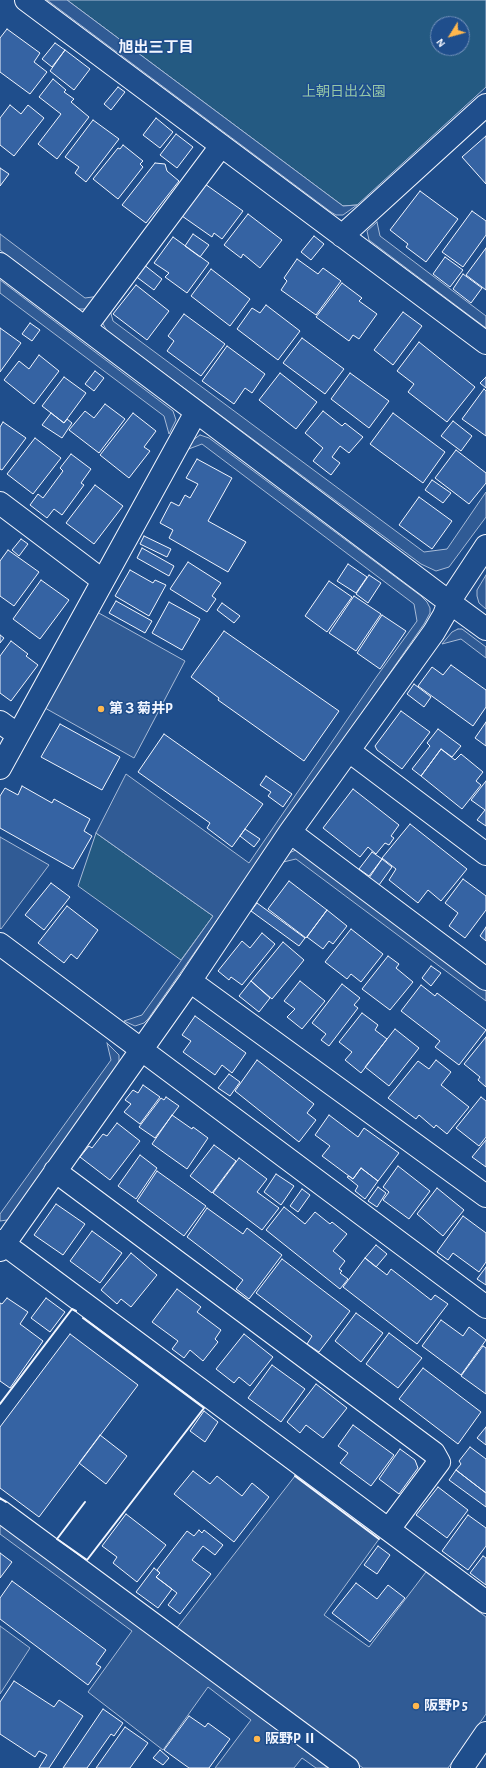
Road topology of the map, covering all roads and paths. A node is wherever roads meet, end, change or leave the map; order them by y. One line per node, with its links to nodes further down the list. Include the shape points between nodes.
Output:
1 (26, 0): 3 (street)
2 (486, 105): 4 (street)
3 (220, 146): 4 (street); 6 (street)
4 (342, 236): 7 (street)
5 (0, 264): 6 (street)
6 (85, 328): 8 (street)
7 (486, 343)
8 (196, 412): 11 (street); 12 (street)
9 (0, 503): 11 (street)
10 (486, 546): 12 (street)
11 (102, 580): 15 (street)
12 (450, 602): 13 (street); 16 (street, via 434,632)
13 (486, 629)
14 (0, 722): 15 (street)
15 (18, 735): 17 (street)
16 (349, 751): 18 (street); 19 (street)
17 (0, 768)
18 (290, 832): 21 (street); 22 (street)
19 (486, 854)
20 (0, 944): 23 (street)
21 (486, 979)
22 (190, 981): 23 (street); 25 (street)
23 (140, 1049): 24 (street); 27 (street)
24 (55, 1171): 26 (street); 29 (street, via 434,1454 438,1462)
25 (486, 1196)
26 (1, 1245): 29 (street)
27 (486, 1307)
28 (0, 1511): 32 (street)
29 (389, 1529): 30 (street)
30 (486, 1602)
31 (486, 1733): 33 (street)
32 (348, 1768)
33 (462, 1768)

